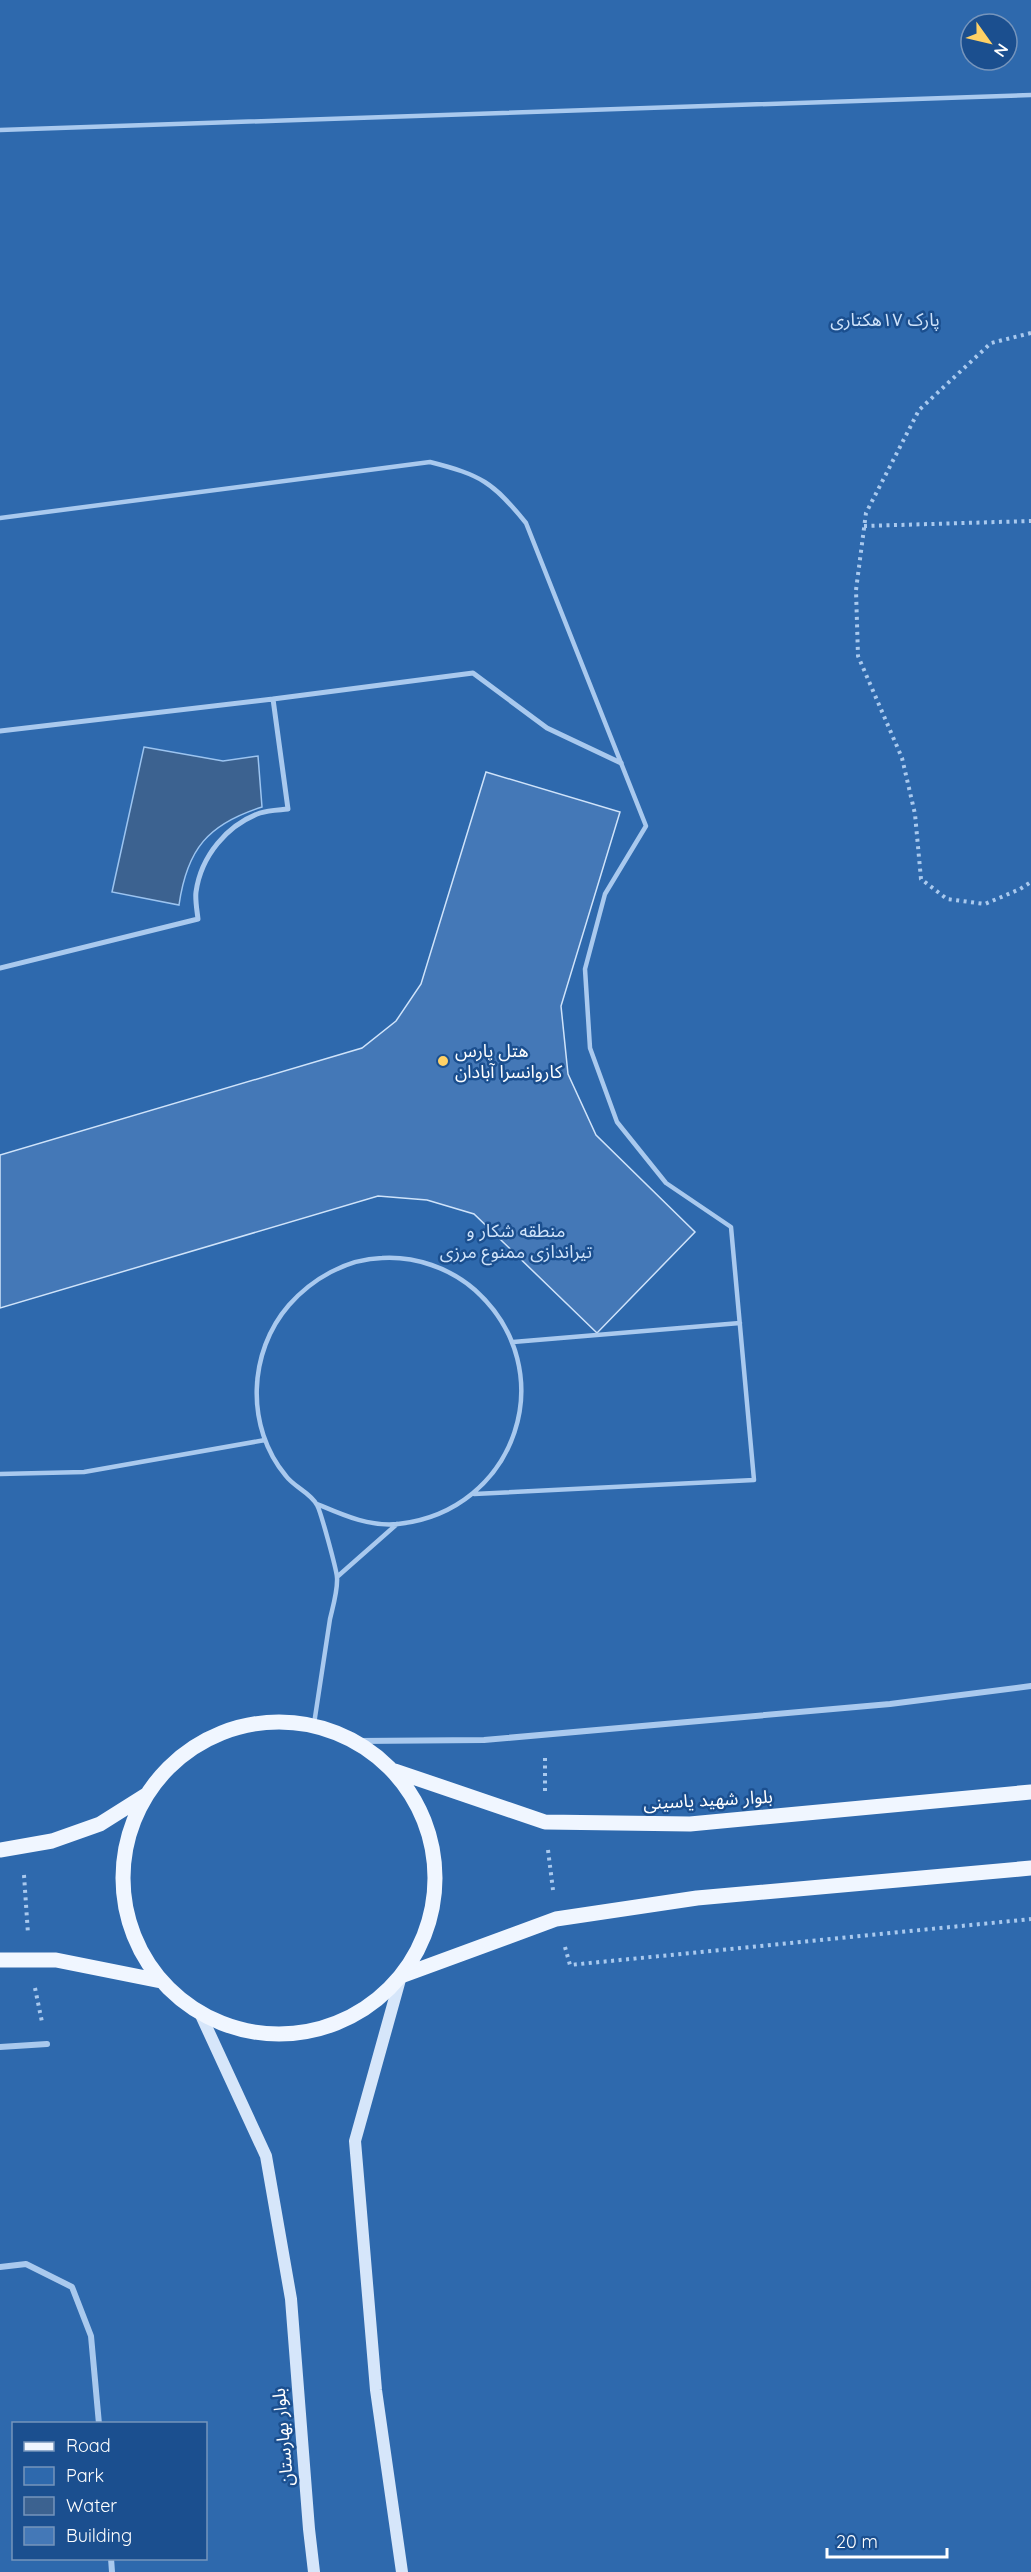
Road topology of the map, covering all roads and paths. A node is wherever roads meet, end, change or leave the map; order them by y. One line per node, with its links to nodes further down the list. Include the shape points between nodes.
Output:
1 (1031, 95): 2 (lane)
2 (0, 130)
3 (1031, 333): 6 (path, via 991,343 919,410 866,513)
4 (0, 518): 9 (lane, via 430,462 468,472 501,493 526,523)
5 (1031, 521): 6 (path)
6 (864, 526): 10 (path, via 856,590 858,656 902,758 915,814 921,879 947,899 984,904)
7 (273, 699): 8 (street); 9 (street, via 473,673 547,728); 11 (street, via 288,809 261,813 237,825 217,843 203,867 196,893 198,919)
8 (0, 731)
9 (621, 763): 12 (lane, via 646,826 605,894 585,969 590,1048 617,1122 666,1183 731,1227)
10 (1031, 882)
11 (0, 968)
12 (740, 1323): 13 (lane); 16 (lane, via 754,1480)
13 (513, 1342): 14 (lane, via 492,1306 461,1278 423,1261 381,1257 340,1267 304,1288 277,1319 260,1358 256,1399); 16 (lane, via 522,1383 518,1424 501,1462)
14 (265, 1440): 15 (lane, via 84,1472); 17 (lane, via 286,1476)
15 (0, 1474)
16 (474, 1494): 18 (lane, via 437,1515)
17 (317, 1504): 18 (lane, via 355,1520); 19 (lane)
18 (397, 1524): 19 (lane)
19 (337, 1577): 21 (lane)
20 (1031, 1686): 22 (street, via 890,1704 484,1740)
21 (314, 1724): 22 (main road); 25 (main road, via 266,1722 218,1733 178,1758)
22 (358, 1741): 23 (main road)
23 (395, 1771): 24 (main road, بلوار شهید یاسینی, via 545,1822 690,1824); 29 (main road, via 420,1808 434,1850 435,1895 427,1927)
24 (1031, 1792)
25 (146, 1795): 26 (main road, via 100,1824 52,1841); 30 (main road, via 127,1840 123,1890 134,1938)
26 (0, 1850)
27 (1031, 1868): 29 (main road, via 697,1898 556,1919)
28 (0, 1960): 30 (main road, via 56,1960)
29 (401, 1976): 31 (main road, via 374,2002 342,2021 307,2032 270,2034 233,2028); 37 (main road, via 355,2141 376,2390)
30 (160, 1980): 31 (main road)
31 (200, 2013): 36 (main road, بلوار بهارستان, via 266,2156 291,2299)
32 (47, 2044): 33 (street)
33 (0, 2047)
34 (0, 2266): 35 (street, via 27,2264 72,2287 91,2336)
35 (99, 2422)
36 (314, 2572)
37 (402, 2572)

